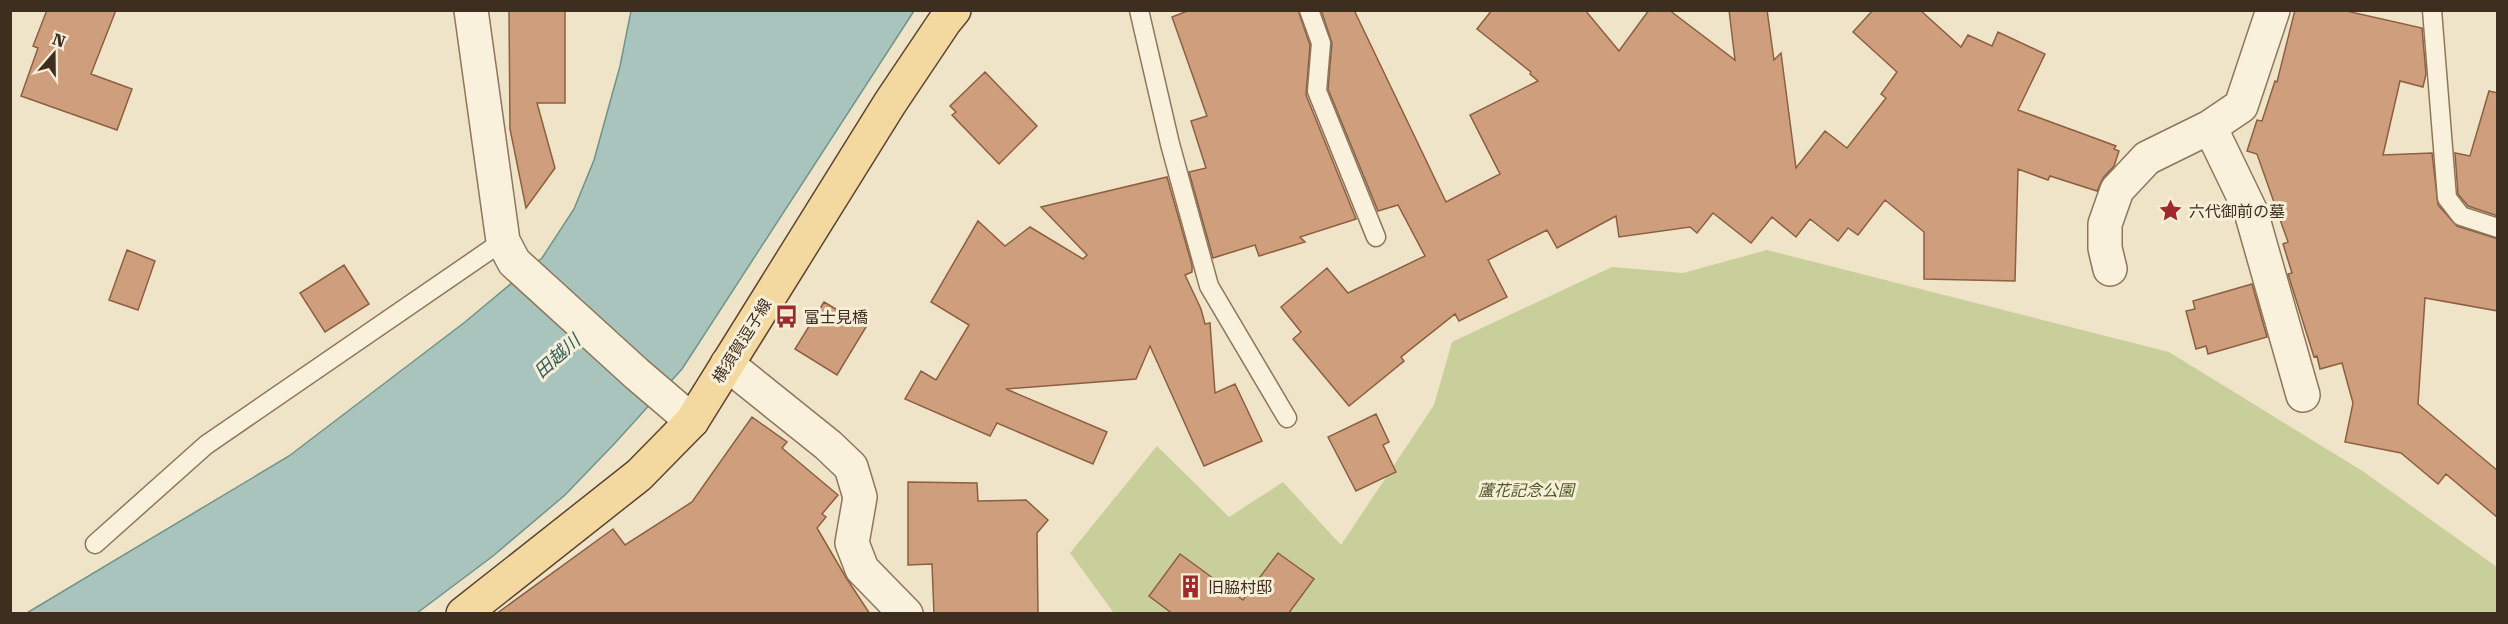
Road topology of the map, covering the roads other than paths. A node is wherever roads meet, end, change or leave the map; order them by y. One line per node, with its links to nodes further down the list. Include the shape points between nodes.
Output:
1 (471, 10): 10 (street)
2 (954, 10): 12 (main road, 横須賀逗子線, via 890,103)
3 (1139, 10): 14 (lane, via 1209,286)
4 (1309, 10): 9 (lane, via 1321,43 1317,92)
5 (2273, 10): 7 (street, via 2241,106)
6 (2432, 10): 8 (lane, via 2447,198 2461,216)
7 (2210, 127): 11 (street, via 2146,158 2117,190 2105,224); 13 (street, via 2251,212)
8 (2498, 228)
9 (1376, 237)
10 (508, 252): 15 (street); 16 (lane, via 206,445)
11 (2110, 269)
12 (727, 364): 15 (main road, 横須賀逗子線); 18 (street, via 851,467 860,497 852,543 862,569)
13 (2303, 394)
14 (1287, 418)
15 (692, 420): 17 (main road, 横須賀逗子線, via 639,475)
16 (95, 544)
17 (463, 614)
18 (906, 614)

